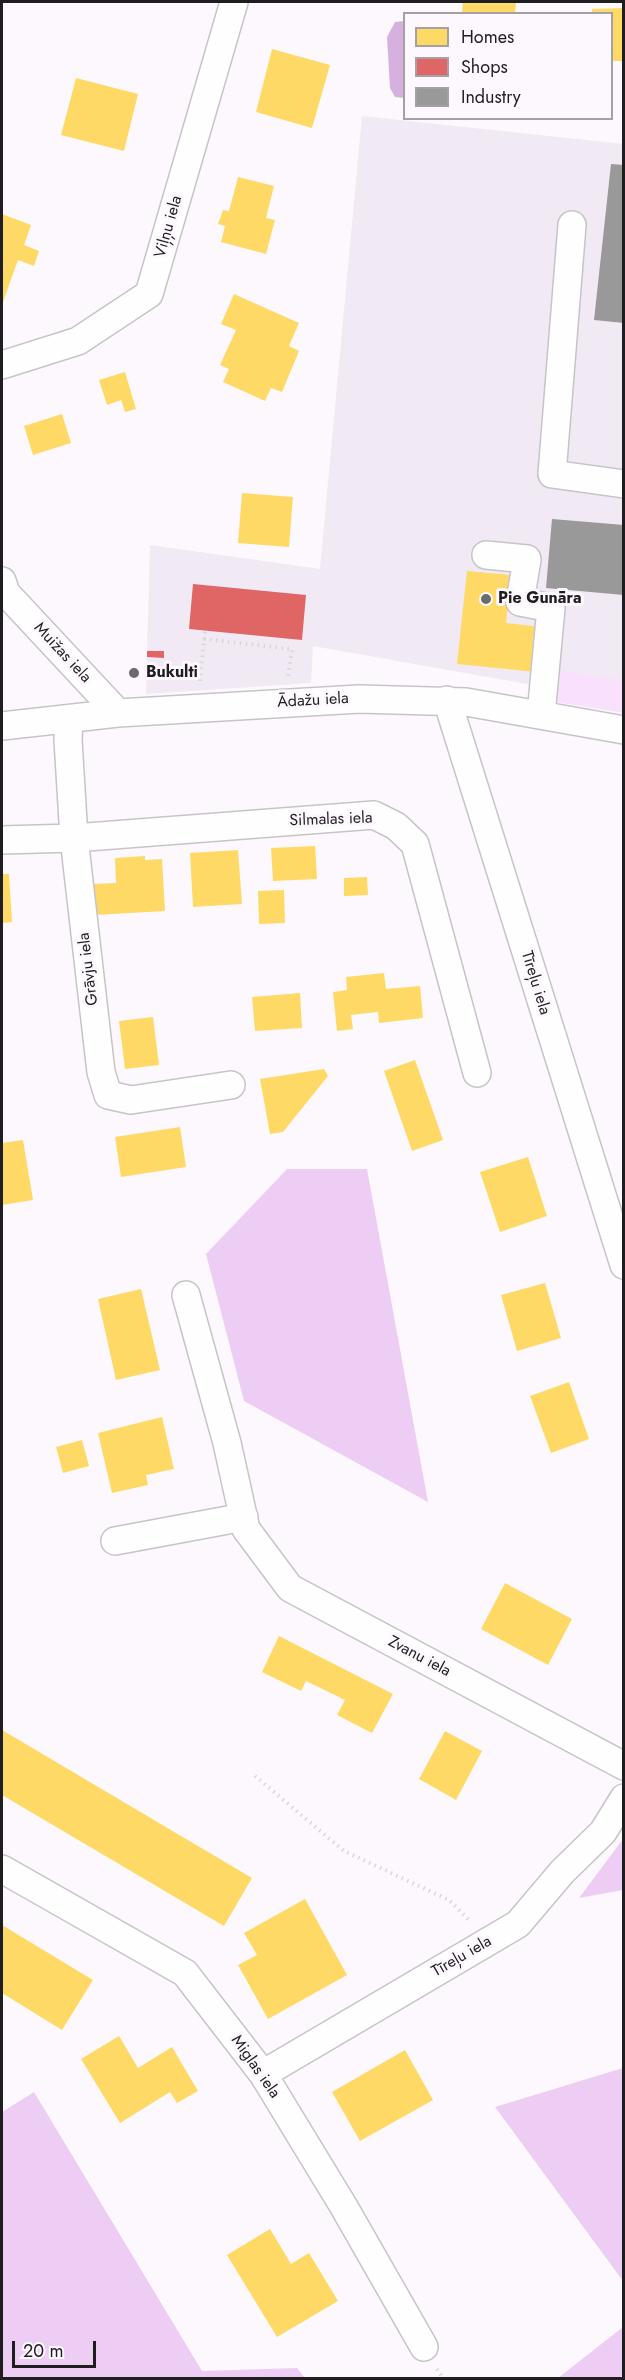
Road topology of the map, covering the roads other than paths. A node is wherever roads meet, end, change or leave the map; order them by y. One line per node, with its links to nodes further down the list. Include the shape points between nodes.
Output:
1 (234, 2): 3 (street, Viļņu iela, via 149,294 78,341)
2 (572, 225): 4 (street, via 552,474)
3 (2, 365)
4 (624, 484)
5 (486, 555): 9 (street, via 527,559 520,602 551,608)
6 (3, 592): 8 (street, Muižas iela)
7 (447, 700): 8 (street, Ādažu iela, via 359,699); 9 (street, Ādažu iela); 17 (street, Tīreļu iela)
8 (118, 713): 10 (street, Ādažu iela)
9 (541, 716): 12 (street, Ādažu iela)
10 (69, 719): 11 (street, Ādažu iela); 13 (street, Grāvju iela)
11 (2, 726)
12 (624, 730)
13 (74, 838): 14 (street, Silmalas iela); 15 (street, Silmalas iela, via 374,815 396,826 415,844); 16 (street, Grāvju iela, via 101,1072 108,1095 131,1100)
14 (2, 840)
15 (477, 1072)
16 (231, 1085)
17 (624, 1265)
18 (186, 1295): 19 (street, Zvanu iela)
19 (244, 1517): 20 (street); 21 (street, Zvanu iela, via 246,1529 290,1588)
20 (115, 1540)
21 (624, 1766)
22 (624, 1798): 24 (street, Tīreļu iela, via 603,1832 562,1872 519,1924)
23 (2, 1869): 24 (street, Miglas iela, via 185,1973)
24 (263, 2074): 25 (street, Miglas iela)
25 (424, 2347)

